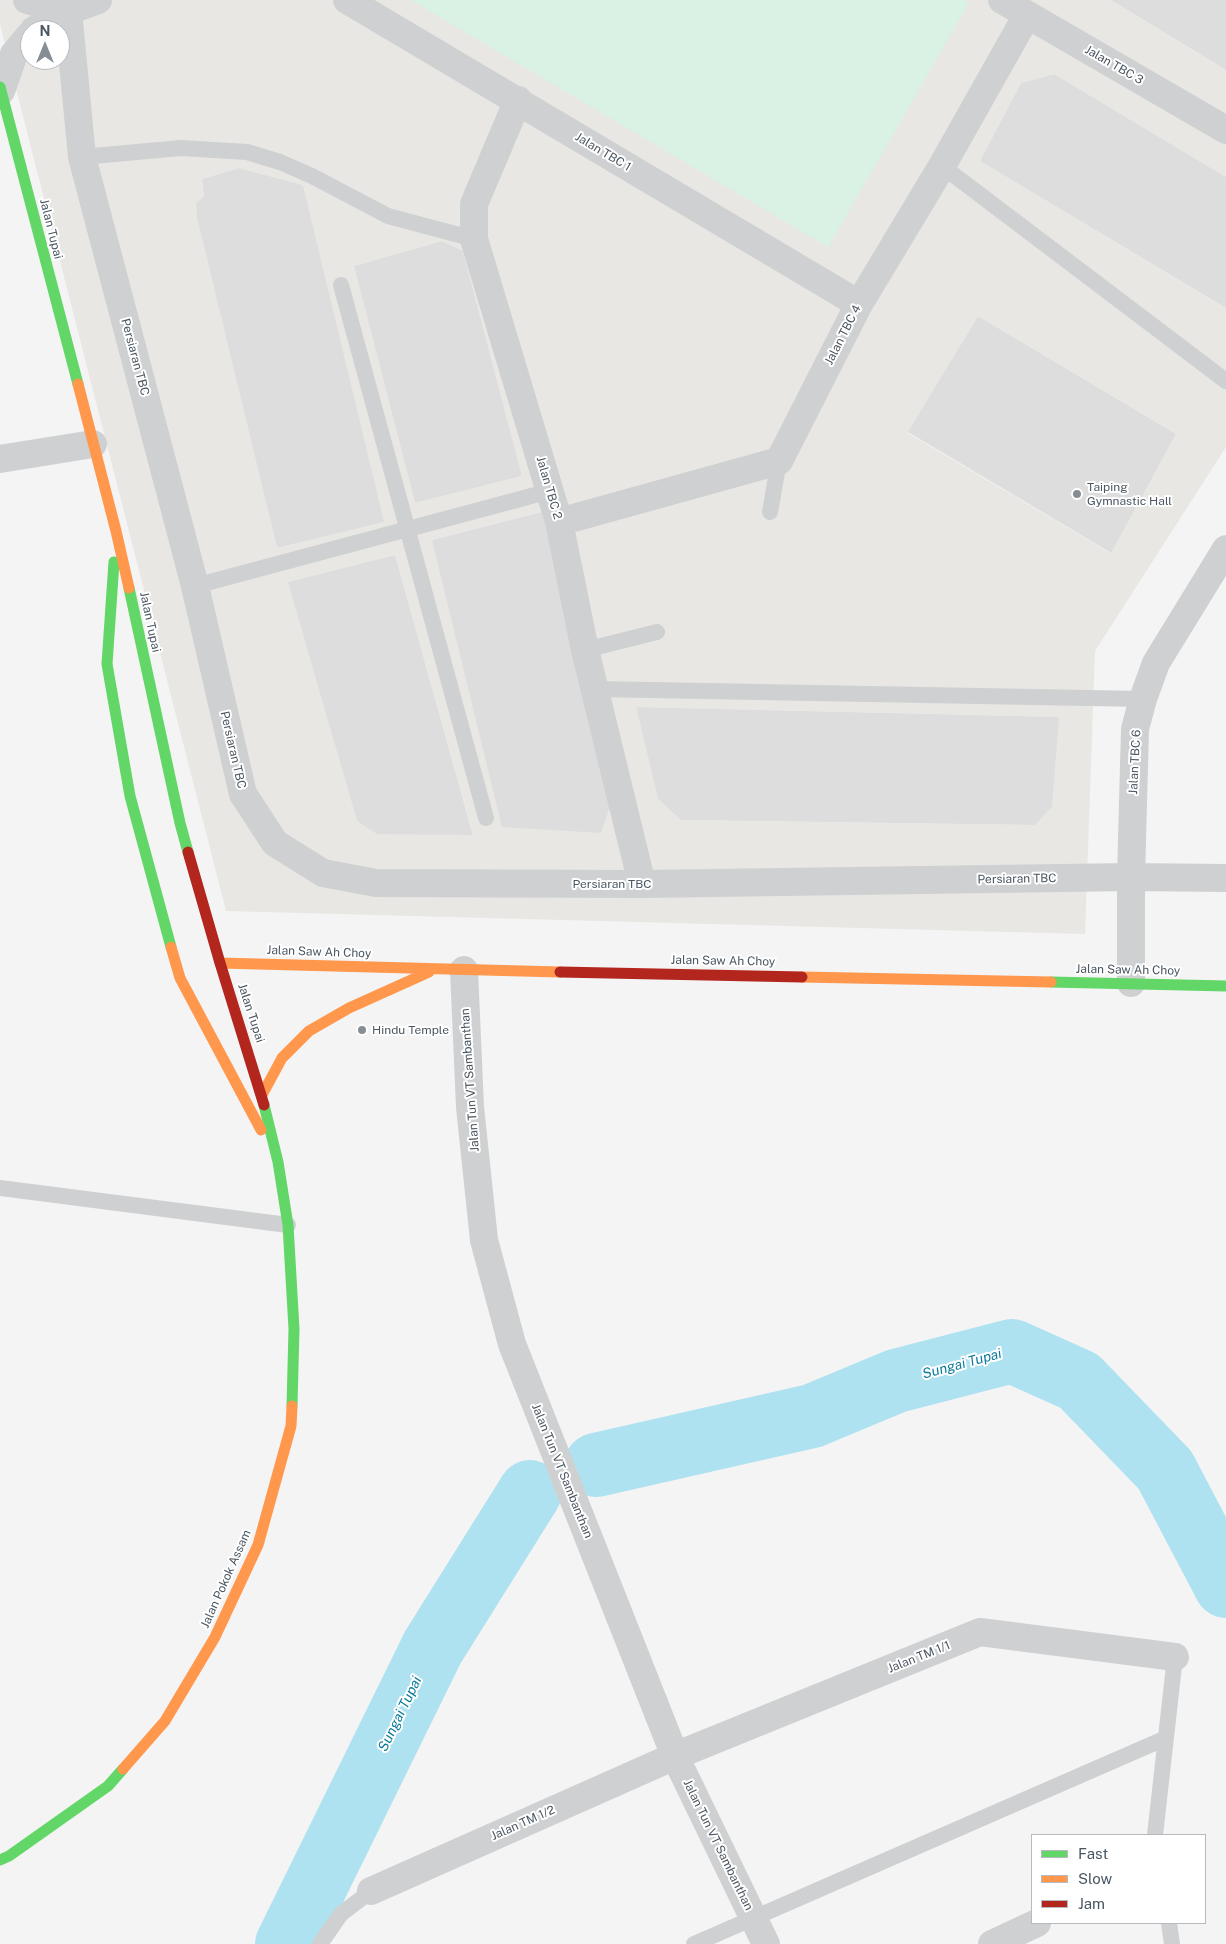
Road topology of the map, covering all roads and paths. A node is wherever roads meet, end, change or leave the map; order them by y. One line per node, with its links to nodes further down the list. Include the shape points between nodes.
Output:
1 (27, 0): 6 (street)
2 (98, 0): 6 (street)
3 (347, 0): 10 (street, Jalan TBC 1)
4 (1002, 0): 5 (street, Jalan TBC 3)
5 (1032, 7): 11 (street, Jalan TBC 3); 13 (street, Jalan TBC 4)
6 (68, 11): 7 (street); 12 (street, Persiaran TBC)
7 (52, 20)
8 (20, 46): 9 (street)
9 (1, 89): 18 (street, Jalan Tupai)
10 (518, 100): 14 (street, Jalan TBC 2, via 474,204); 16 (street, Jalan TBC 1)
11 (1226, 130)
12 (82, 157): 14 (lane, via 181,148 247,152 312,176 388,216); 27 (street, Persiaran TBC)
13 (942, 166): 16 (street, Jalan TBC 4); 17 (lane)
14 (474, 239): 21 (street, Jalan TBC 2)
15 (341, 285): 24 (lane)
16 (859, 304): 20 (street, Jalan TBC 4)
17 (1226, 381)
18 (92, 444): 19 (street); 25 (street, Jalan Tupai)
19 (0, 460)
20 (779, 461): 22 (lane); 23 (street)
21 (550, 491): 23 (street, Jalan TBC 2); 24 (lane)
22 (770, 512)
23 (559, 522): 29 (street, Jalan TBC 2)
24 (407, 529): 27 (lane); 32 (lane)
25 (116, 531): 36 (street, Jalan Tupai, via 180,822); 42 (street, via 107,664 130,796 180,978)
26 (1226, 549): 31 (street, Jalan TBC 6, via 1156,663)
27 (195, 586): 35 (street, Persiaran TBC, via 243,794 275,843 323,873 376,883)
28 (657, 632): 29 (lane)
29 (585, 650): 30 (street, Jalan TBC 2)
30 (595, 689): 31 (lane); 35 (street, Jalan TBC 2)
31 (1142, 699): 33 (street, Jalan TBC 6, via 1136,729)
32 (486, 818)
33 (1131, 877): 34 (street, Persiaran TBC); 35 (street, Persiaran TBC); 39 (street, Jalan TBC 6)
34 (1226, 878)
35 (642, 884)
36 (220, 963): 37 (street, Jalan Saw Ah Choy); 41 (street, Jalan Tupai)
37 (435, 970): 38 (street, Jalan Saw Ah Choy); 41 (street, via 349,1008 308,1031 282,1058)
38 (464, 970): 39 (street, Jalan Saw Ah Choy); 47 (street, Jalan Tun VT Sambanthan, via 470,1107 484,1240 512,1344)
39 (1131, 983): 40 (street, Jalan Saw Ah Choy)
40 (1226, 986)
41 (262, 1094): 42 (street, Jalan Tupai)
42 (278, 1162): 44 (street, Jalan Pokok Assam)
43 (0, 1188): 44 (lane)
44 (288, 1225): 49 (street, Jalan Pokok Assam, via 294,1329 291,1426 258,1545 215,1637 165,1721 108,1786)
45 (1175, 1658): 46 (lane); 47 (street, Jalan TM 1/1, via 980,1632)
46 (1166, 1738): 48 (lane); 51 (lane)
47 (675, 1756): 50 (street, Jalan TM 1/2); 51 (street, Jalan Tun VT Sambanthan)
48 (1155, 1834)
49 (0, 1860)
50 (371, 1890): 54 (lane, via 340,1914)
51 (754, 1919): 55 (lane); 56 (street, Jalan Tun VT Sambanthan)
52 (1035, 1924): 57 (street)
53 (1169, 1924): 58 (lane)
54 (320, 1944)
55 (694, 1944)
56 (766, 1944)
57 (992, 1944)
58 (1172, 1944)

